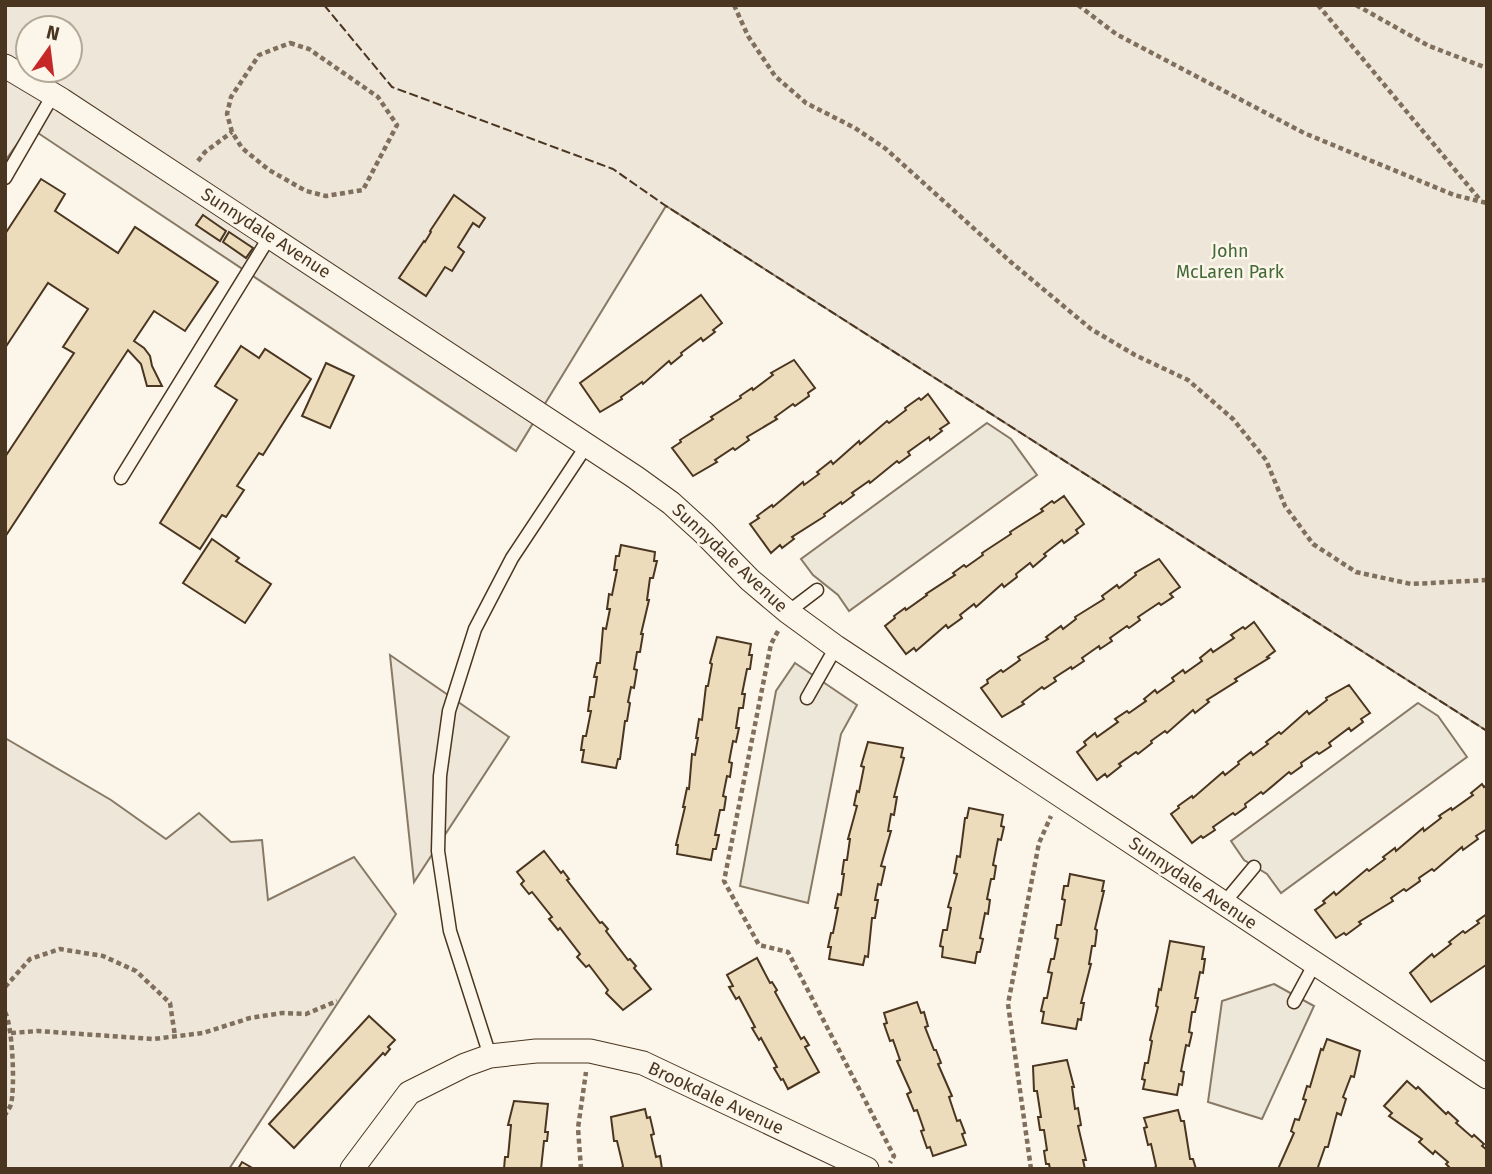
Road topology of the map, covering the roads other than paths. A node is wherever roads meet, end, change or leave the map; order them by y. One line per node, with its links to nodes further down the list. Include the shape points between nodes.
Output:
1 (5, 66): 2 (street, Sunnydale Avenue)
2 (54, 95): 3 (lane); 4 (street, Sunnydale Avenue)
3 (5, 178)
4 (270, 236): 5 (street, Sunnydale Avenue); 6 (lane)
5 (587, 446): 8 (street, Sunnydale Avenue, via 671,503); 15 (lane, via 512,558 475,629 449,711 440,776 438,850 450,930)
6 (121, 478)
7 (817, 590): 8 (lane)
8 (788, 611): 9 (street, Sunnydale Avenue)
9 (836, 647): 10 (lane); 12 (street, Sunnydale Avenue)
10 (807, 698)
11 (1254, 867): 12 (lane)
12 (1224, 903): 13 (street, Sunnydale Avenue)
13 (1315, 963): 14 (lane); 16 (street, Sunnydale Avenue)
14 (1294, 1002)
15 (489, 1056): 17 (street, Brookdale Avenue, via 409,1093); 18 (street, Brookdale Avenue, via 590,1051 643,1063)
16 (1487, 1077)
17 (352, 1169)
18 (867, 1169)

